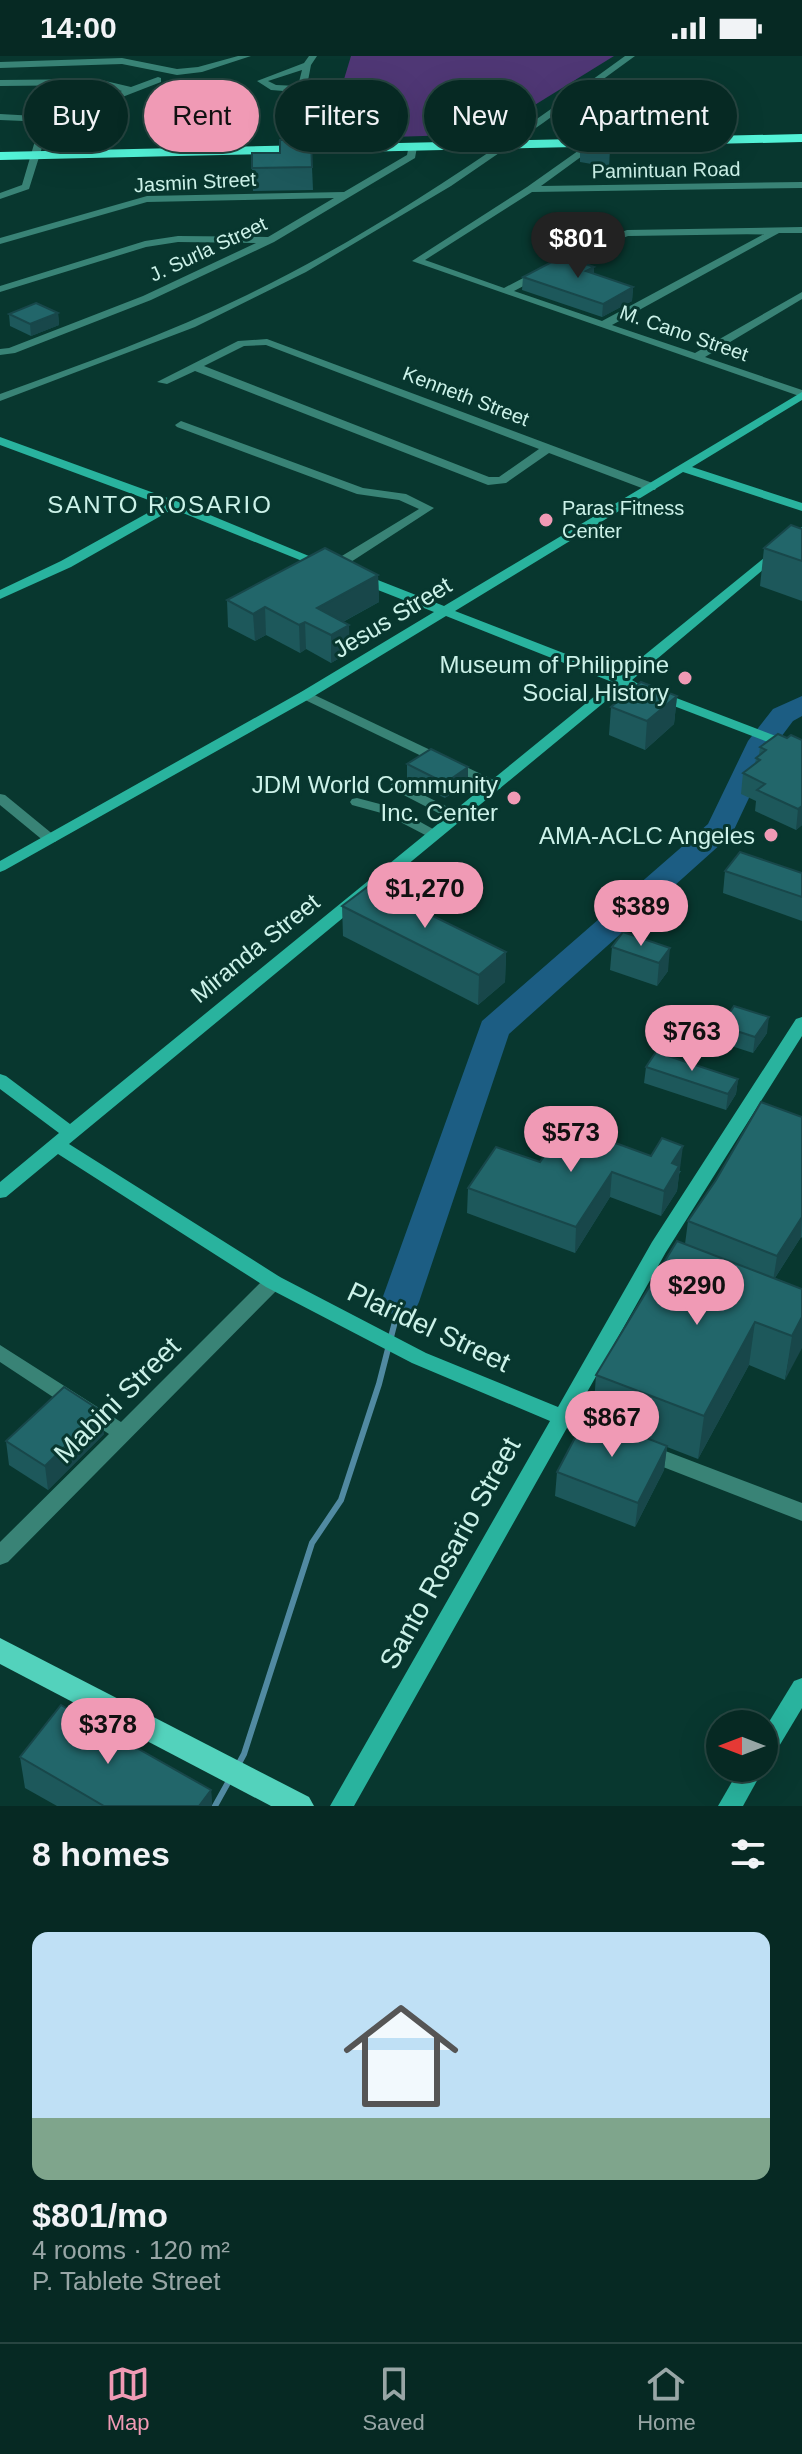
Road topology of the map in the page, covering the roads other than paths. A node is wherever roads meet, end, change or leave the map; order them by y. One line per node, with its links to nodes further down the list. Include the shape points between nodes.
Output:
1 (195, 56): 6 (street)
2 (247, 56): 6 (street)
3 (631, 56): 15 (street)
4 (93, 59): 6 (street, via 186,72); 7 (street)
5 (310, 60): 8 (street); 11 (street, via 261,81)
6 (222, 64)
7 (0, 65)
8 (304, 80)
9 (0, 83): 12 (street, via 97,82)
10 (144, 85): 12 (street)
11 (275, 88)
12 (130, 90)
13 (0, 117): 14 (street)
14 (24, 118)
15 (536, 125)
16 (802, 138): 17 (highway)
17 (737, 140)
18 (408, 147): 19 (highway)
19 (412, 147): 20 (highway); 29 (street, J. Surla Street, via 412,156)
20 (424, 147)
21 (275, 149): 25 (highway)
22 (38, 152): 25 (street)
23 (497, 152): 44 (street, via 253,295 169,335)
24 (582, 152): 28 (street)
25 (37, 155): 26 (highway); 30 (street, via 26,187)
26 (0, 156)
27 (802, 185): 28 (street, Pamintuan Road)
28 (530, 189): 36 (street, M. Cano Street, via 417,261)
29 (349, 195): 33 (street, J. Surla Street); 34 (street, Jasmin Street, via 147,199)
30 (0, 196)
31 (779, 230): 32 (street); 36 (street, via 627,233); 38 (street)
32 (802, 230)
33 (270, 240): 35 (street, via 145,244); 39 (street, J. Surla Street, via 147,298)
34 (0, 241)
35 (0, 289)
36 (506, 291): 38 (street, M. Cano Street)
37 (802, 295): 40 (street)
38 (604, 325): 40 (street, M. Cano Street)
39 (0, 352)
40 (696, 357): 43 (street, M. Cano Street)
41 (193, 366): 42 (street); 47 (street, Kenneth Street, via 242,343 267,342); 47 (street, via 488,481 502,480)
42 (163, 382)
43 (802, 394): 48 (main road, Jesus Street)
44 (0, 398)
45 (181, 425): 53 (street, via 361,491 402,497 428,508)
46 (0, 441): 50 (main road)
47 (548, 448): 49 (street, Kenneth Street)
48 (683, 468): 49 (main road, Jesus Street); 51 (main road)
49 (651, 487): 55 (main road, Jesus Street)
50 (172, 504): 53 (main road); 54 (main road)
51 (802, 507)
52 (802, 531): 56 (main road, Miranda Street)
53 (332, 568): 55 (main road)
54 (0, 595)
55 (446, 610): 56 (main road); 57 (main road, Jesus Street)
56 (624, 681): 58 (main road); 60 (main road, Miranda Street)
57 (306, 695): 60 (street); 65 (main road, Jesus Street)
58 (802, 751)
59 (397, 786): 63 (street)
60 (495, 786): 63 (main road, Miranda Street)
61 (0, 798): 65 (street)
62 (357, 802): 64 (street, via 390,811)
63 (455, 816): 64 (main road, Miranda Street)
64 (434, 834): 69 (main road, Miranda Street)
65 (50, 839): 66 (main road, Jesus Street)
66 (0, 867)
67 (802, 1023): 73 (main road, Santo Rosario Street)
68 (0, 1080): 69 (main road, Plaridel Street)
69 (63, 1138): 70 (main road, Miranda Street); 71 (main road, Plaridel Street)
70 (0, 1192)
71 (273, 1282): 73 (main road, Plaridel Street, via 419,1358); 74 (street, Mabini Street)
72 (0, 1352): 74 (street)
73 (561, 1417): 75 (street, Plaridel Street); 82 (main road, Santo Rosario Street)
74 (123, 1433): 76 (street, Mabini Street)
75 (802, 1512)
76 (0, 1556)
77 (0, 1650): 81 (main road)
78 (798, 1703): 79 (main road)
79 (778, 1731)
80 (745, 1782): 83 (main road)
81 (292, 1802)
82 (342, 1806)
83 (730, 1806)

